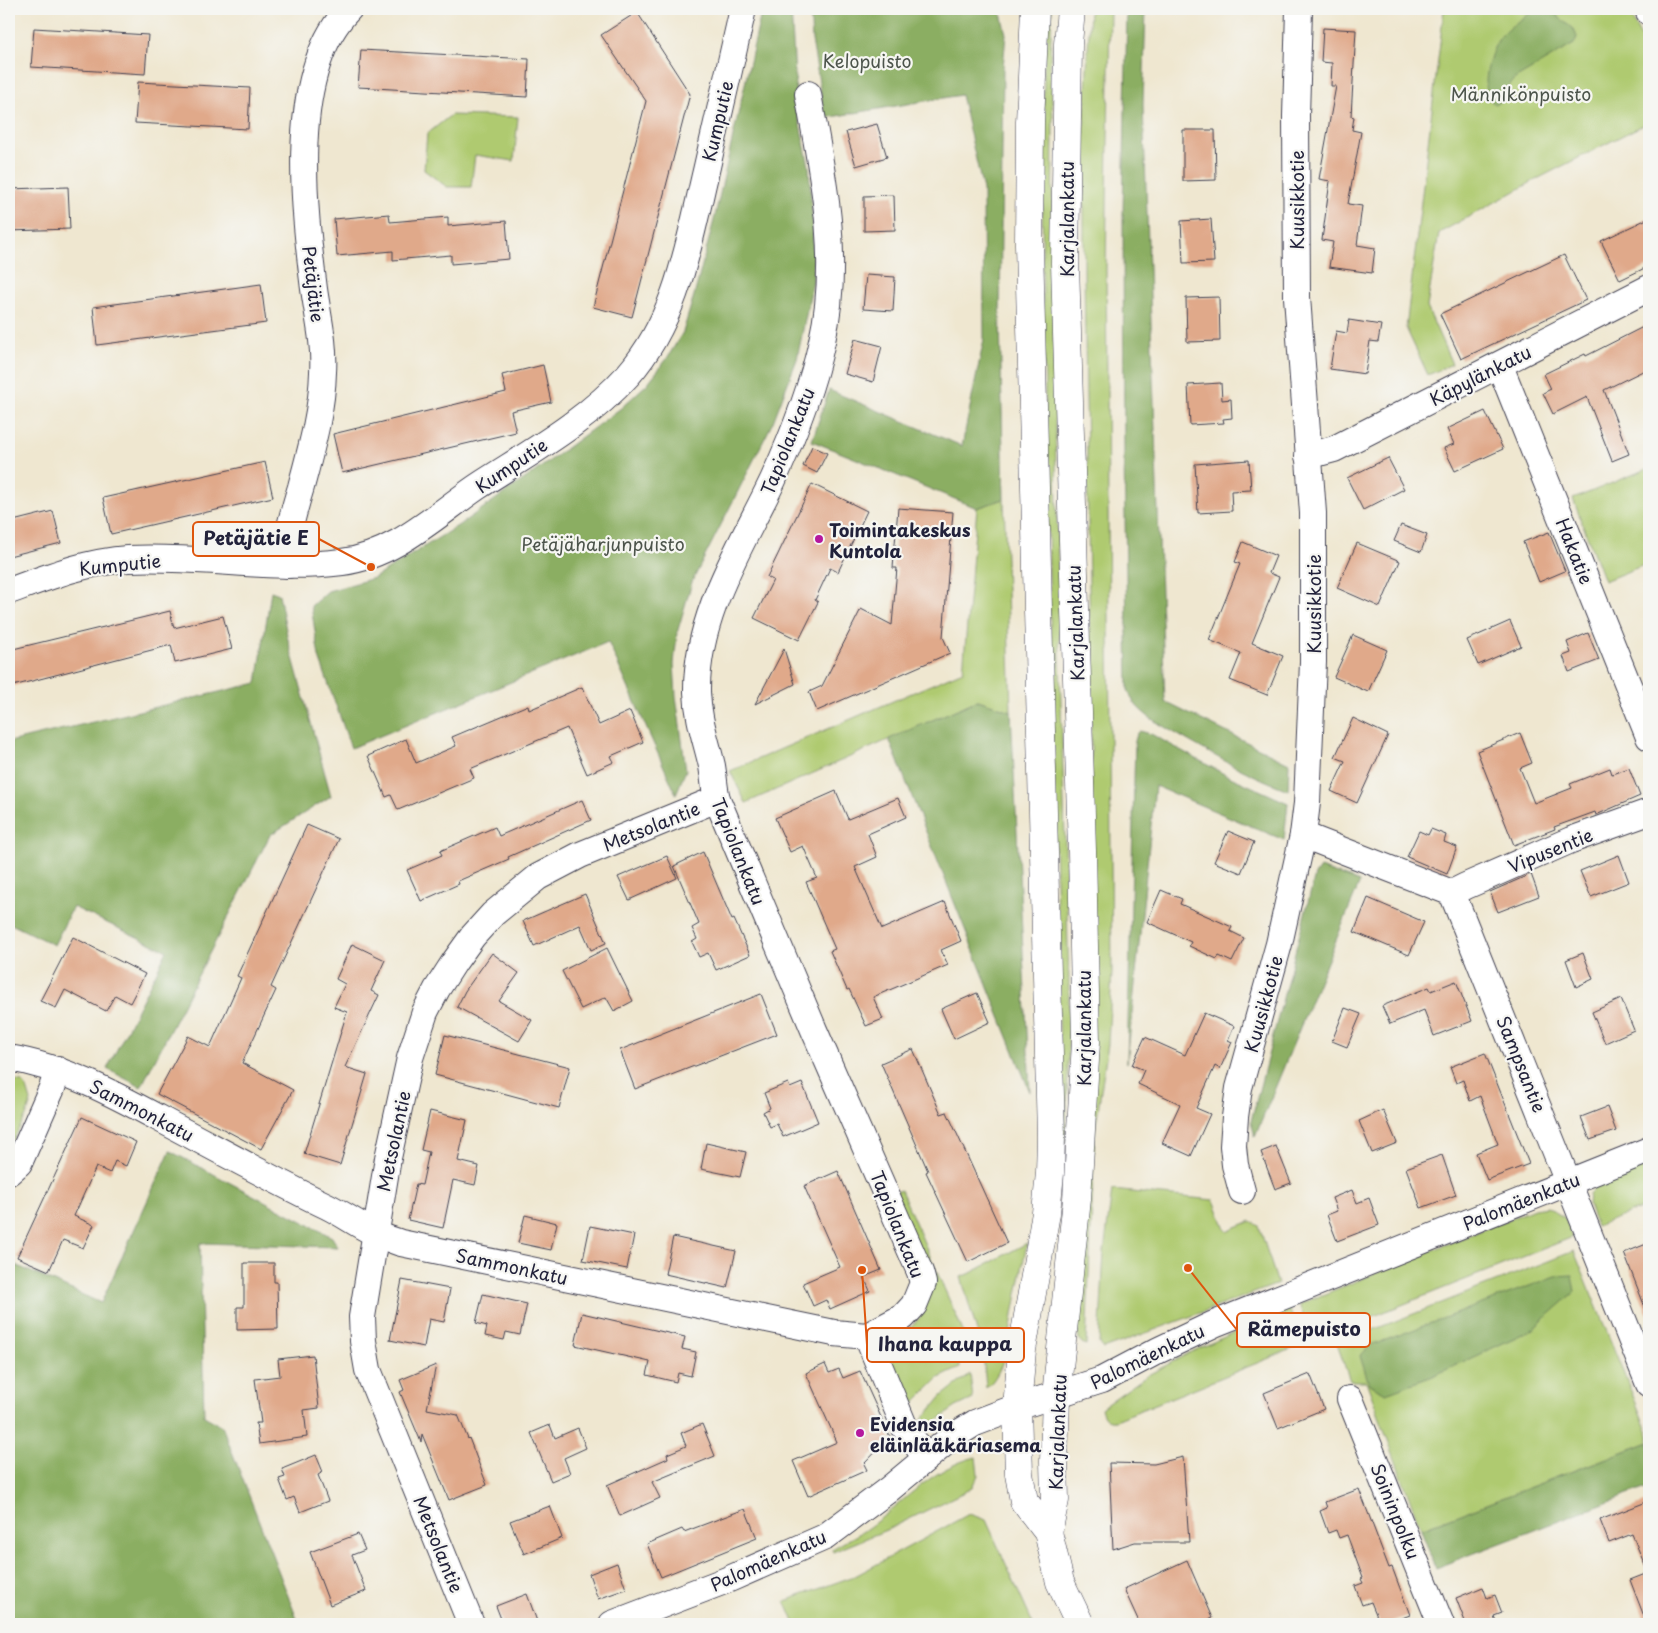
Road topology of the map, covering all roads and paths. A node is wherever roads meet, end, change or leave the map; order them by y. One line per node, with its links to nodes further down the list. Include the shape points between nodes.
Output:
1 (349, 9): 10 (street, Petäjätie, via 318,59 309,96 305,142 306,206 323,372 315,435 290,527)
2 (743, 9): 10 (street, Kumputie, via 683,271 665,319 629,374 604,400 572,424 394,544 347,562)
3 (1035, 9): 28 (main road, Karjalankatu, via 1028,244 1051,1137 1046,1212 1022,1350)
4 (1071, 9): 26 (main road, Karjalankatu, via 1065,263 1086,1042 1077,1199)
5 (1299, 9): 9 (street, Kuusikkotie, via 1297,297)
6 (808, 94): 13 (street, Tapiolankatu, via 830,237 827,314 815,372 797,422 716,598 705,631 697,691 701,728)
7 (1649, 288): 8 (street, Käpylänkatu)
8 (1500, 366): 9 (street, Käpylänkatu, via 1334,450); 12 (street, Hakatie)
9 (1308, 456): 15 (street, Kuusikkotie, via 1313,513 1313,662)
10 (288, 565): 11 (street, Kumputie, via 128,559 71,568)
11 (9, 592)
12 (1649, 737)
13 (717, 799): 23 (street, Metsolantie, via 580,855 538,877 493,914 454,961 425,1012 410,1058); 24 (street, Tapiolankatu, via 920,1272 923,1283 914,1305 903,1317)
14 (1649, 812): 16 (street, Vipusentie, via 1571,840)
15 (1303, 835): 16 (street); 22 (street, Kuusikkotie, via 1235,1117 1233,1146)
16 (1452, 893): 21 (street, Sampsantie)
17 (9, 1058): 18 (street, Sammonkatu)
18 (58, 1070): 20 (street, via 18,1162); 23 (street, Sammonkatu, via 142,1109)
19 (1649, 1150): 21 (street, Palomäenkatu)
20 (9, 1172)
21 (1568, 1183): 25 (street, Sampsantie); 26 (street, Palomäenkatu, via 1214,1324 1102,1380)
22 (1242, 1191)
23 (374, 1233): 24 (street, Sammonkatu, via 411,1245 834,1333); 31 (street, Metsolantie, via 362,1317 368,1370)
24 (867, 1336): 29 (street, via 905,1428)
25 (1649, 1384)
26 (1056, 1396): 28 (street, Palomäenkatu); 30 (main road, Karjalankatu, via 1055,1500)
27 (1350, 1399): 34 (street, Soininpolku)
28 (1017, 1407): 29 (street, Palomäenkatu, via 975,1423); 30 (main road, Karjalankatu, via 1019,1474 1024,1501)
29 (926, 1458): 32 (street, Palomäenkatu, via 819,1540)
30 (1048, 1532): 33 (main road, via 1060,1582)
31 (471, 1624)
32 (612, 1624)
33 (1080, 1624)
34 (1441, 1624)

